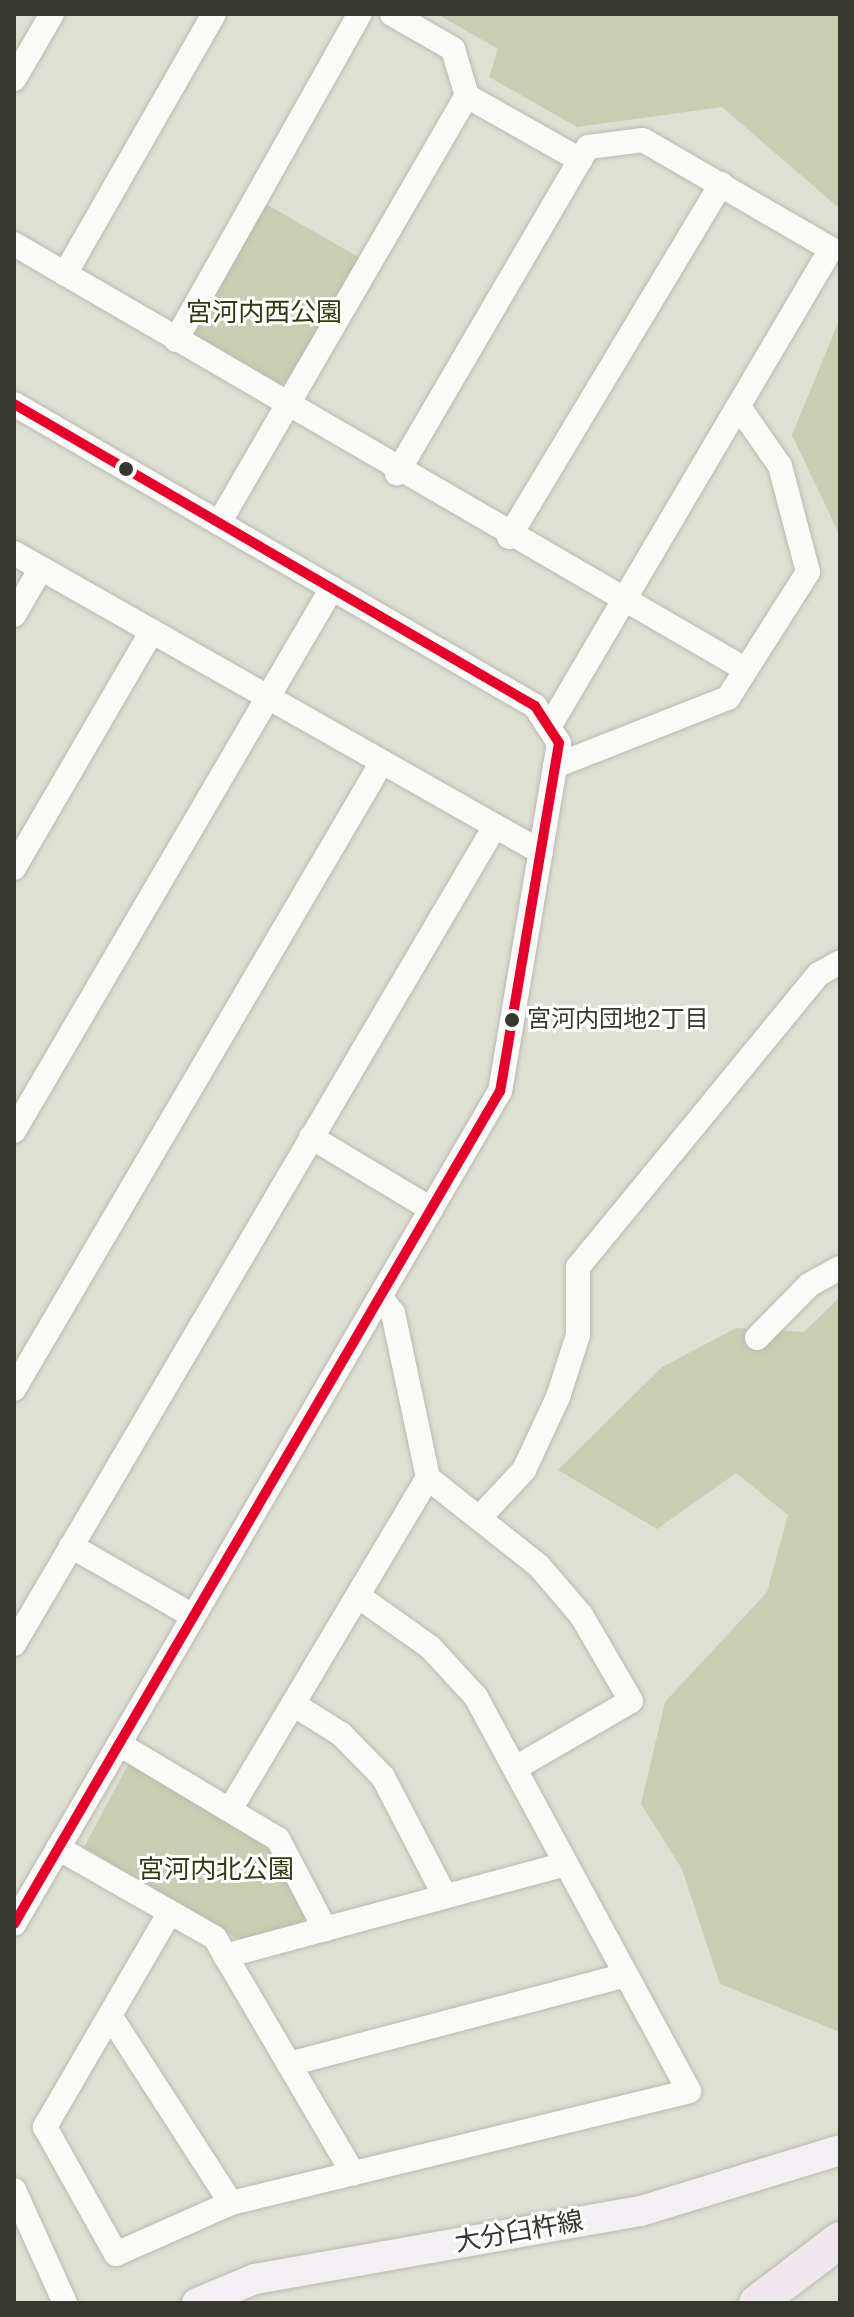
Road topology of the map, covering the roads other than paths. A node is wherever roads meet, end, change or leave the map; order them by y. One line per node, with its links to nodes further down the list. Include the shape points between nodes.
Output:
1 (52, 14): 5 (street)
2 (214, 14): 10 (street)
3 (360, 14): 11 (street)
4 (392, 14): 6 (street, via 453,49)
5 (14, 79)
6 (467, 96): 7 (street); 13 (street)
7 (580, 160): 8 (street, via 588,147 643,140); 15 (street)
8 (721, 184): 14 (street, via 831,249); 17 (street)
9 (14, 244): 10 (street)
10 (65, 274): 11 (street)
11 (176, 340): 13 (street)
12 (14, 404): 16 (street)
13 (287, 405): 15 (street); 16 (street)
14 (739, 407): 21 (street); 24 (street, via 780,466 808,572)
15 (397, 473): 17 (street)
16 (219, 523): 20 (street)
17 (509, 537): 21 (street)
18 (14, 553): 19 (street)
19 (41, 568): 22 (street); 23 (street)
20 (332, 588): 25 (street); 26 (street)
21 (624, 603): 24 (street); 26 (street)
22 (14, 615)
23 (152, 631): 25 (street); 31 (street)
24 (743, 668): 28 (street, via 728,698)
25 (268, 697): 27 (street); 33 (street)
26 (552, 722): 28 (street)
27 (382, 762): 29 (street); 39 (street)
28 (555, 766): 30 (street)
29 (495, 826): 30 (street); 34 (street)
30 (541, 852): 35 (street, via 500,1091)
31 (14, 868)
32 (840, 966): 41 (street, via 819,974 578,1267 578,1335 558,1397 524,1470)
33 (14, 1131)
34 (311, 1137): 35 (street); 42 (street)
35 (431, 1209): 37 (street)
36 (840, 1268): 38 (street, via 809,1285)
37 (380, 1297): 40 (street, via 393,1313); 44 (street)
38 (757, 1338)
39 (14, 1389)
40 (428, 1478): 41 (street); 43 (street)
41 (481, 1516): 48 (street, via 581,1615 631,1701)
42 (71, 1546): 44 (street); 45 (street)
43 (358, 1596): 46 (street); 48 (street, via 456,1673)
44 (193, 1616): 47 (street)
45 (14, 1644)
46 (293, 1704): 49 (street); 52 (street, via 341,1734 383,1777)
47 (119, 1744): 49 (street); 50 (street)
48 (519, 1766): 51 (street)
49 (231, 1808): 55 (street, via 286,1849)
50 (58, 1848): 53 (street); 54 (street)
51 (566, 1864): 52 (street); 57 (street)
52 (445, 1896): 55 (street)
53 (170, 1912): 56 (street, via 215,1938); 58 (street)
54 (14, 1924)
55 (325, 1929): 56 (street)
56 (225, 1956): 59 (street)
57 (625, 1975): 59 (street); 61 (street, via 689,2091)
58 (111, 2017): 63 (street); 63 (street, via 45,2127 116,2254)
59 (289, 2064): 61 (street)
60 (840, 2150): 66 (main road, 大分臼杵線, via 641,2211 255,2279)
61 (353, 2173): 63 (street)
62 (14, 2190): 65 (street)
63 (231, 2203)
64 (840, 2240): 67 (highway)
65 (65, 2303)
66 (197, 2303)
67 (757, 2303)

